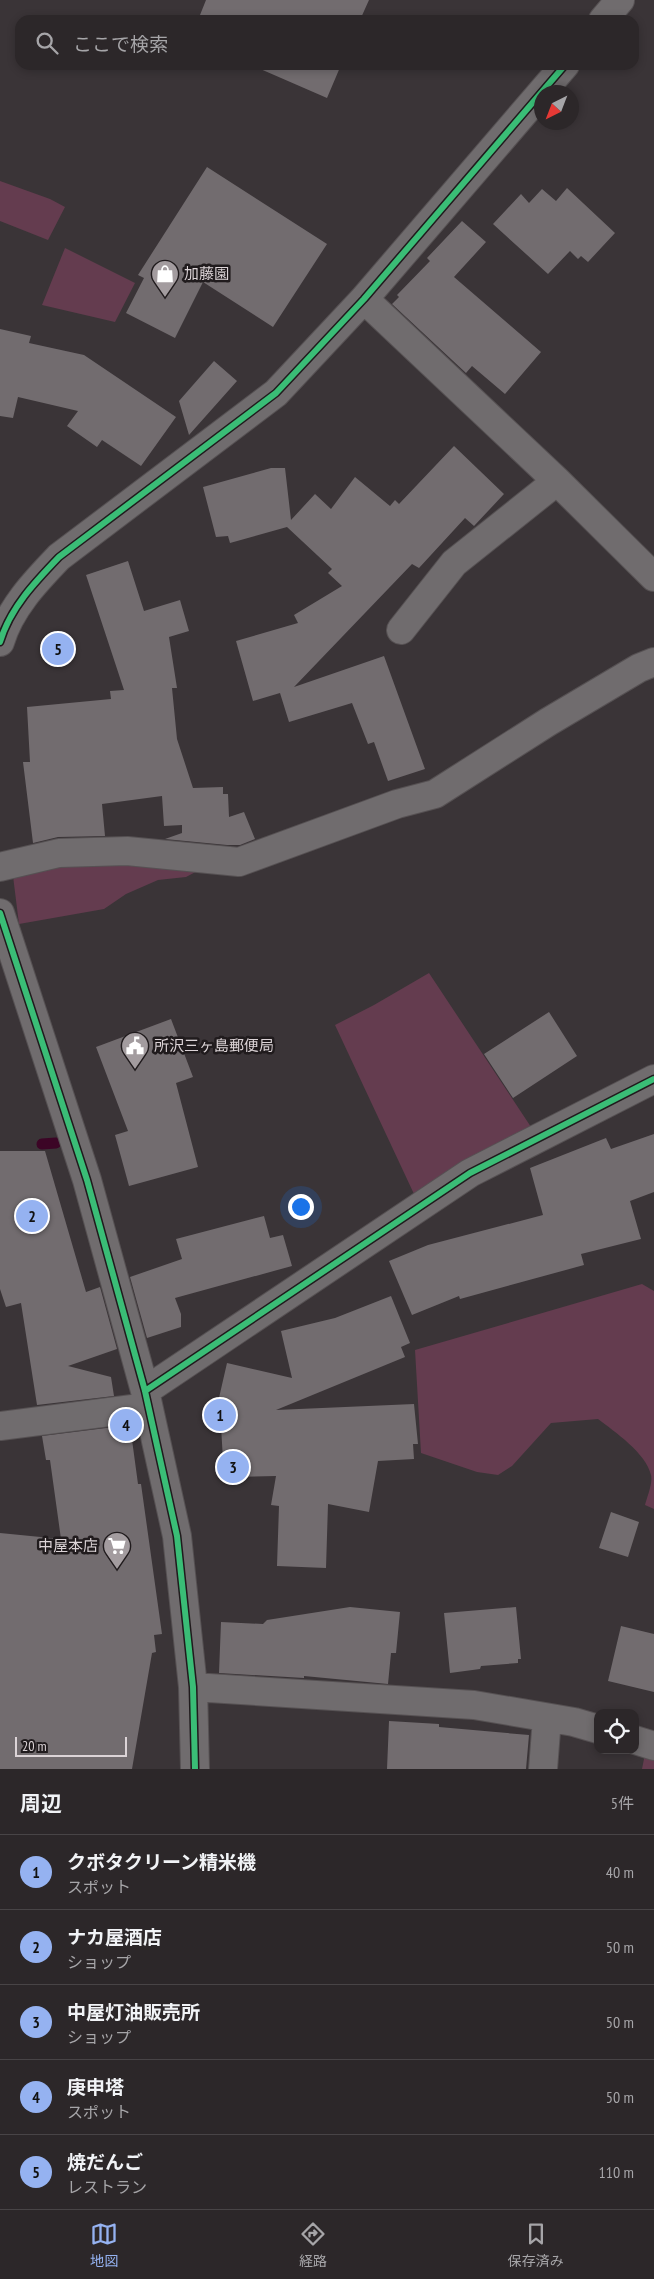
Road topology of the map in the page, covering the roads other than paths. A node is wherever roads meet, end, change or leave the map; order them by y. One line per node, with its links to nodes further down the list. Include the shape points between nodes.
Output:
1 (620, 0): 2 (street)
2 (607, 15)
3 (560, 70): 4 (street)
4 (364, 299): 5 (street); 8 (street, via 276,394 59,557 29,588)
5 (557, 481): 6 (street); 7 (street, via 454,564)
6 (654, 577)
7 (401, 630)
8 (1, 634)
9 (654, 662): 10 (street, via 548,722 435,794 397,804 238,862 127,851 59,853)
10 (0, 867)
11 (0, 913): 13 (street, via 87,1180)
12 (654, 1079): 13 (street, via 470,1173)
13 (146, 1399): 14 (street); 15 (street, via 176,1536)
14 (0, 1426)
15 (193, 1687): 16 (street, via 474,1705); 20 (street)
16 (547, 1718): 17 (street); 21 (street)
17 (594, 1729)
18 (639, 1741): 19 (street)
19 (654, 1746)
20 (195, 1769)
21 (543, 1769)

